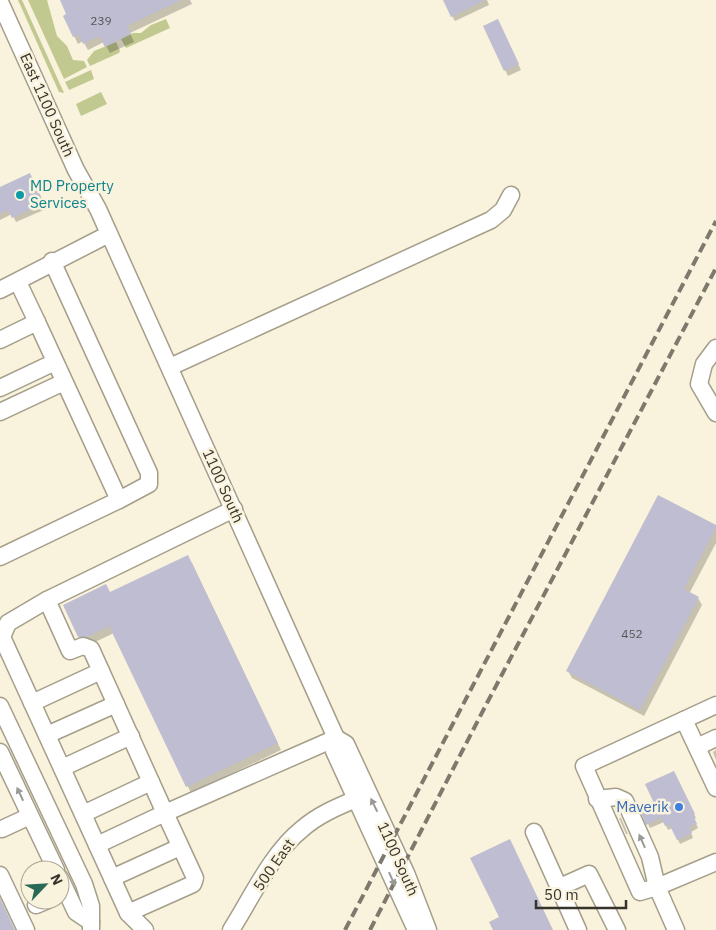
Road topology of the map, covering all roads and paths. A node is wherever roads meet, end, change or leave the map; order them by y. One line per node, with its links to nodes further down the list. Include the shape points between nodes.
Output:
1 (0, 2): 3 (street, East 1100 South, via 76,170)
2 (511, 195): 11 (street, via 503,210 491,220)
3 (109, 234): 4 (street); 11 (street, 1100 South)
4 (52, 261): 5 (street); 16 (street, via 149,473 148,484)
5 (18, 282): 6 (street); 7 (street)
6 (0, 290)
7 (37, 322): 8 (street); 10 (street)
8 (0, 340)
9 (716, 348): 15 (street, via 704,364 699,384)
10 (55, 362): 12 (street); 13 (street)
11 (170, 367): 17 (street, 1100 South)
12 (64, 382): 14 (street); 16 (street)
13 (0, 388)
14 (0, 412)
15 (716, 413)
16 (118, 500): 18 (street)
17 (234, 510): 19 (street); 28 (street, 1100 South)
18 (0, 557)
19 (48, 600): 20 (street, via 70,651 83,646 91,649); 21 (street, via 8,623 2,637)
20 (101, 671): 21 (street); 22 (street)
21 (32, 703): 26 (street)
22 (116, 704): 26 (street); 27 (street)
23 (716, 705): 25 (street)
24 (0, 706): 52 (street, via 84,884 91,906)
25 (684, 720): 30 (street); 36 (street, via 584,766)
26 (47, 735): 32 (street)
27 (130, 736): 32 (street); 34 (street)
28 (336, 738): 35 (street, 1100 South, via 334,751); 37 (street); 57 (street, 1100 South, one-way to 28, via 406,873 346,744)
29 (716, 738): 30 (street)
30 (697, 747): 33 (street)
31 (0, 752): 39 (street, one-way to 31)
32 (62, 768): 38 (street)
33 (713, 773)
34 (151, 782): 37 (street); 38 (street)
35 (356, 799): 55 (street, 500 East, via 326,812 295,835 278,856); 56 (street, 1100 South, one-way to 56)
36 (597, 799): 49 (street, via 640,892); 49 (street, one-way to 36, via 650,858 625,801 616,797)
37 (165, 813): 42 (street); 43 (street)
38 (83, 814): 42 (street)
39 (30, 816): 40 (street); 44 (street)
40 (2, 829)
41 (534, 832): 48 (street)
42 (98, 845): 47 (street)
43 (180, 847): 47 (street); 51 (street, via 194,878 193,884)
44 (51, 860)
45 (716, 862): 49 (street)
46 (0, 875): 53 (street)
47 (112, 878): 51 (street)
48 (560, 887): 58 (street); 59 (street, via 589,874)
49 (656, 887): 60 (street)
50 (70, 902): 52 (street)
51 (128, 913): 54 (street)
52 (91, 926)
53 (26, 930)
54 (145, 930)
55 (232, 930)
56 (416, 930)
57 (428, 930)
58 (578, 930)
59 (617, 930)
60 (676, 930)

